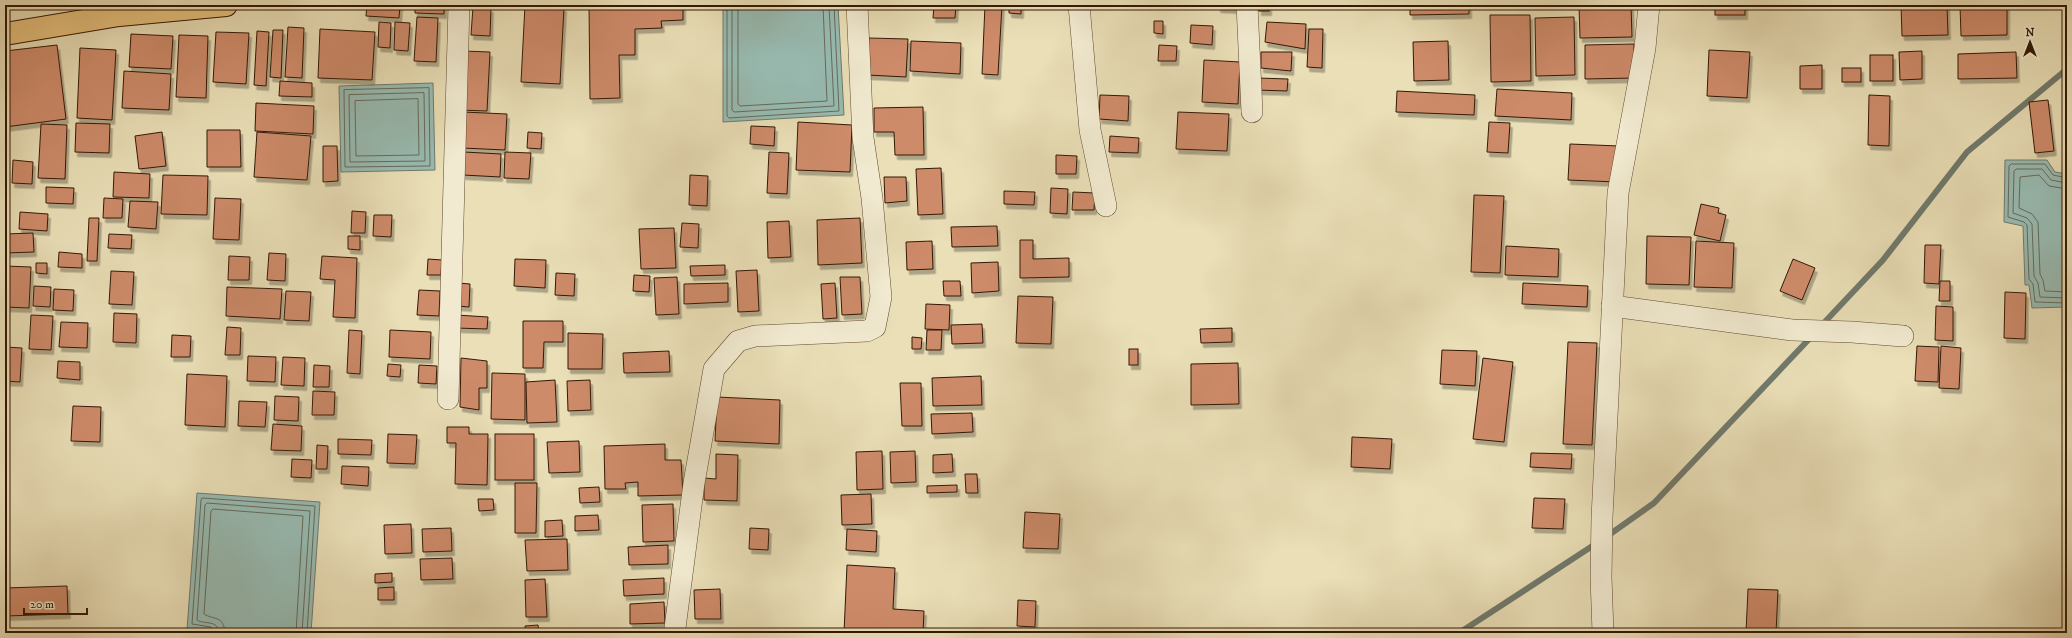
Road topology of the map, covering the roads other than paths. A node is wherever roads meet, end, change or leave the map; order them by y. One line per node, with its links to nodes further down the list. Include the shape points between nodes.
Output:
1 (226, 5): 7 (main road)
2 (459, 5): 13 (street)
3 (857, 5): 14 (street, via 863,138 872,198 881,297 877,321 875,327 867,331 755,336 738,340 714,369 694,483)
4 (1079, 5): 10 (street, via 1090,130)
5 (1247, 5): 9 (street)
6 (1649, 5): 11 (street, via 1645,48 1618,193)
7 (119, 10): 8 (main road)
8 (5, 34)
9 (1252, 112)
10 (1106, 206)
11 (1612, 306): 12 (street, via 1792,330); 15 (street, via 1602,518)
12 (1903, 336)
13 (448, 399)
14 (675, 628)
15 (1603, 633)

